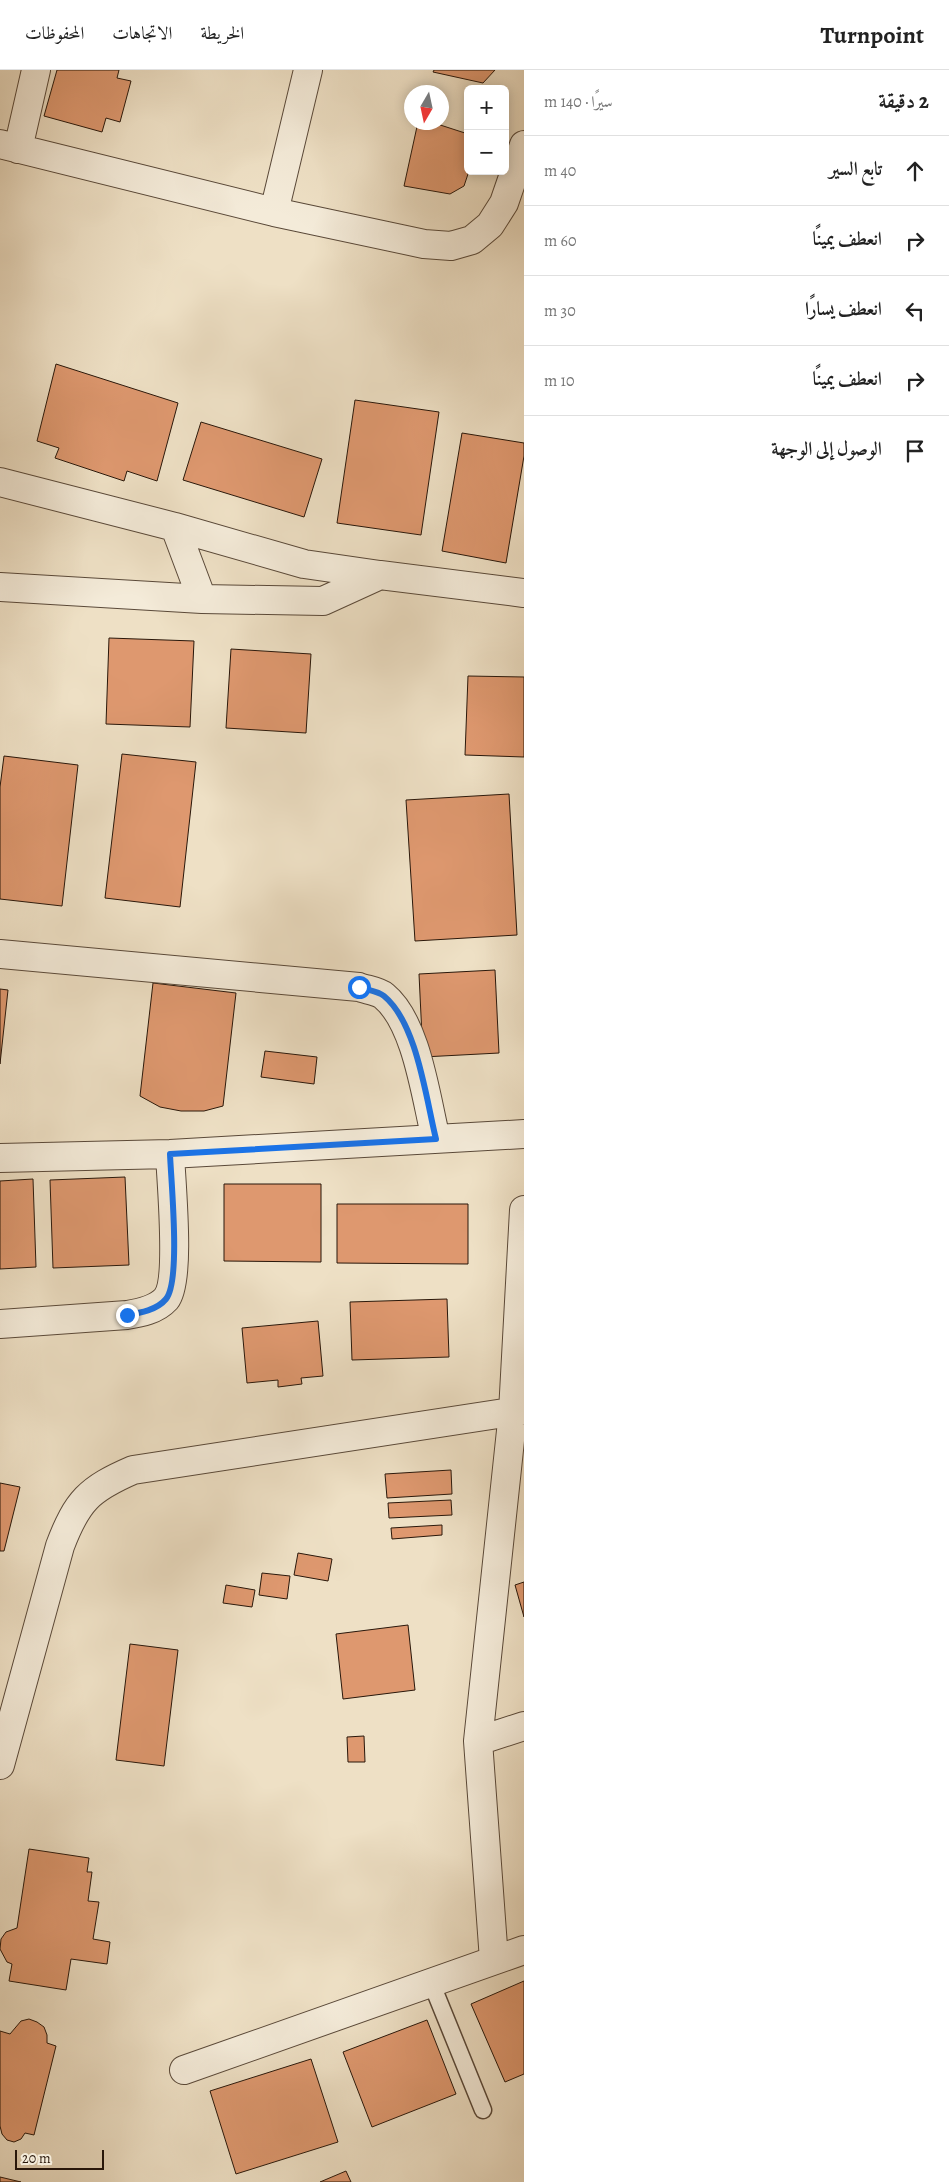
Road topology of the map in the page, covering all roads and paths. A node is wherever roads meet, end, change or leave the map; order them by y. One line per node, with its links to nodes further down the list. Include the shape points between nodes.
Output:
1 (36, 70): 4 (street)
2 (308, 70): 5 (street)
3 (524, 145): 5 (street, via 504,203 490,226 472,240 451,246 424,244)
4 (9, 147): 5 (street)
5 (274, 212)
6 (0, 482): 7 (street)
7 (175, 527): 8 (street, via 304,564); 11 (street)
8 (380, 576): 10 (street); 11 (street, via 323,601)
9 (0, 587): 11 (street)
10 (524, 592)
11 (202, 599)
12 (0, 954): 14 (street, via 359,987 383,995 397,1010 407,1030)
13 (524, 1134): 14 (street)
14 (436, 1139): 15 (street)
15 (170, 1154): 16 (street); 18 (street, via 173,1277 166,1299 148,1311 127,1315)
16 (0, 1158)
17 (524, 1210): 19 (street)
18 (0, 1324)
19 (518, 1411): 21 (street); 22 (street, via 133,1470 105,1482 85,1497 69,1521)
20 (524, 1726): 21 (street)
21 (478, 1742): 24 (street)
22 (0, 1765)
23 (524, 1950): 24 (street)
24 (494, 1960): 25 (street)
25 (431, 1982): 26 (street); 27 (lane)
26 (184, 2070)
27 (483, 2110)

